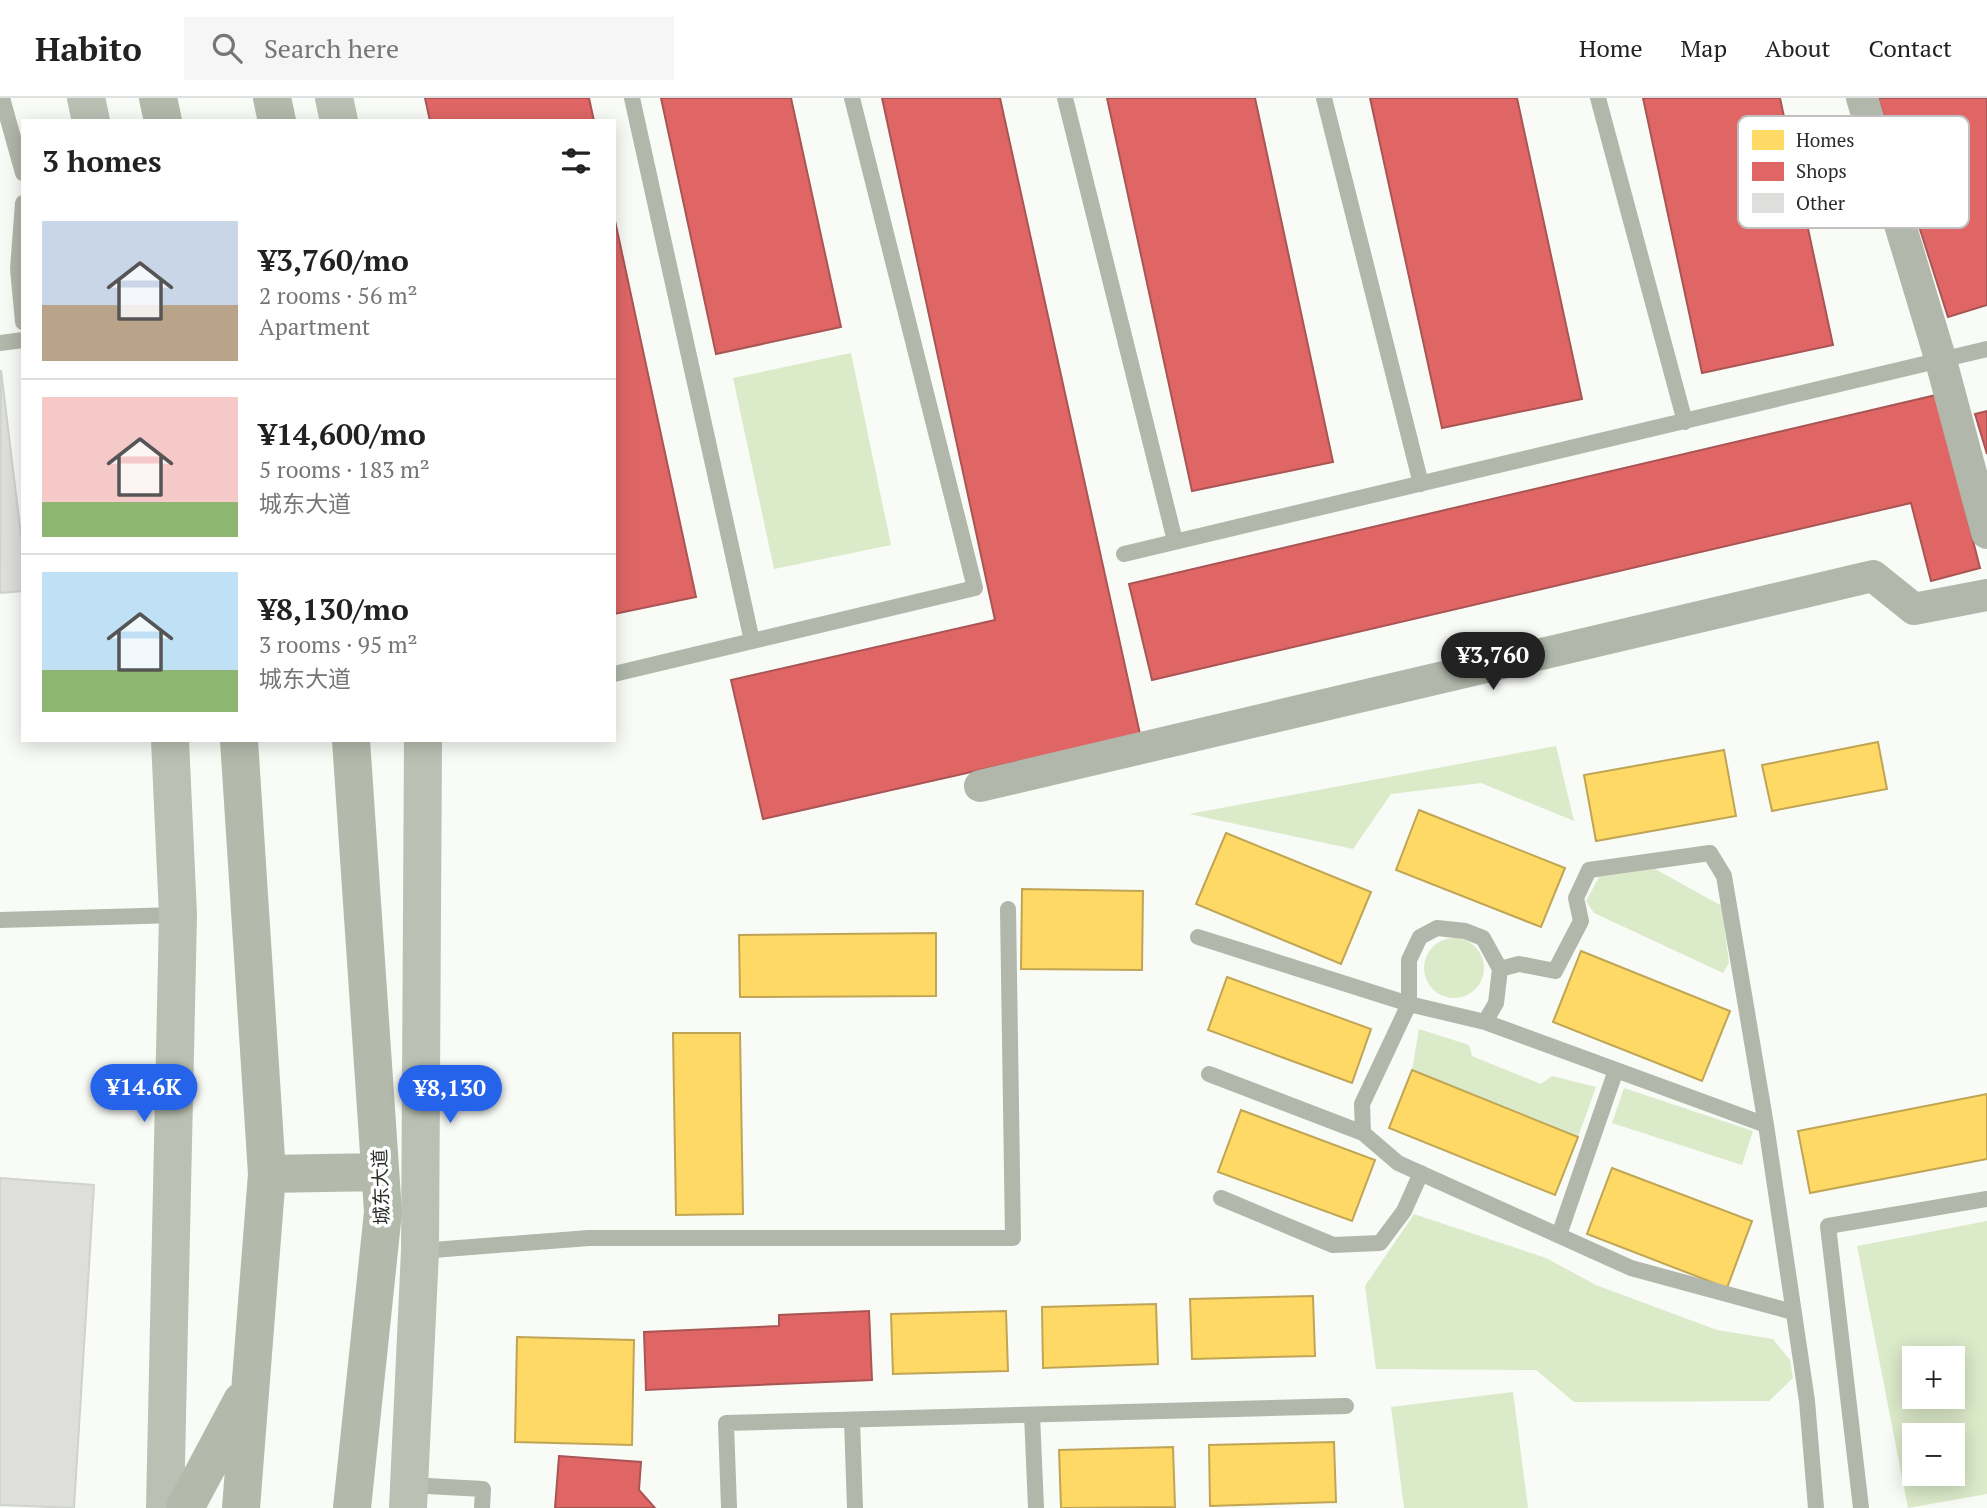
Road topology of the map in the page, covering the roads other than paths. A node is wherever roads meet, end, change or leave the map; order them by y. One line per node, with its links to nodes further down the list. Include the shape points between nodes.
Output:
1 (2, 98): 17 (lane)
2 (86, 98): 13 (street)
3 (158, 98): 14 (main road)
4 (272, 98): 15 (main road)
5 (334, 98): 16 (street)
6 (632, 98): 31 (lane)
7 (852, 98): 31 (lane, via 975,589)
8 (1065, 98): 28 (lane)
9 (1324, 98): 26 (lane)
10 (1598, 98): 25 (lane)
11 (1862, 98): 12 (street)
12 (1867, 116)
13 (90, 119)
14 (163, 119)
15 (277, 119)
16 (339, 119)
17 (21, 166)
18 (1901, 228): 24 (street)
19 (21, 230): 20 (lane)
20 (21, 301)
21 (21, 340): 22 (lane)
22 (0, 343)
23 (1987, 349): 24 (lane)
24 (1941, 361): 25 (lane); 27 (street)
25 (1685, 422): 26 (lane)
26 (1421, 484): 28 (lane)
27 (1987, 533)
28 (1175, 541): 29 (lane)
29 (1124, 554)
30 (1987, 595): 37 (street, via 1913,610 1873,576)
31 (752, 641): 32 (lane)
32 (616, 674)
33 (170, 742): 39 (street)
34 (239, 742): 51 (main road)
35 (351, 742): 49 (main road, 城东大道)
36 (423, 742): 55 (street)
37 (980, 786)
38 (1008, 909): 55 (lane, via 1013,1238 589,1238)
39 (178, 915): 40 (lane); 62 (street)
40 (0, 920)
41 (1198, 937): 43 (lane)
42 (1500, 970): 43 (lane, via 1483,938 1437,928 1420,937 1409,960); 44 (lane, via 1496,1003); 47 (lane, via 1519,964 1555,971 1581,921 1576,898 1589,870 1710,853 1724,876)
43 (1409, 1004): 44 (lane); 48 (lane, via 1362,1104)
44 (1485, 1022): 45 (lane)
45 (1616, 1070): 47 (lane); 54 (lane)
46 (1209, 1074): 48 (lane)
47 (1766, 1125): 56 (lane)
48 (1363, 1133): 50 (lane, via 1398,1163)
49 (380, 1172): 51 (main road); 65 (main road, 城东大道, via 383,1212)
50 (1421, 1173): 52 (lane, via 1404,1210 1380,1243 1333,1245); 54 (lane)
51 (267, 1174): 57 (main road)
52 (1221, 1198)
53 (1987, 1199): 71 (lane, via 1828,1226)
54 (1559, 1235): 56 (lane, via 1631,1268)
55 (420, 1251): 61 (street)
56 (1793, 1312): 70 (lane, via 1807,1401)
57 (248, 1390): 63 (main road); 64 (main road)
58 (1346, 1406): 59 (lane)
59 (1032, 1415): 60 (lane); 69 (lane)
60 (852, 1420): 67 (lane, via 726,1423); 68 (lane)
61 (409, 1497): 66 (lane, via 483,1489)
62 (165, 1508)
63 (185, 1508)
64 (241, 1508)
65 (352, 1508)
66 (482, 1508)
67 (729, 1508)
68 (855, 1508)
69 (1036, 1508)
70 (1816, 1508)
71 (1861, 1508)

